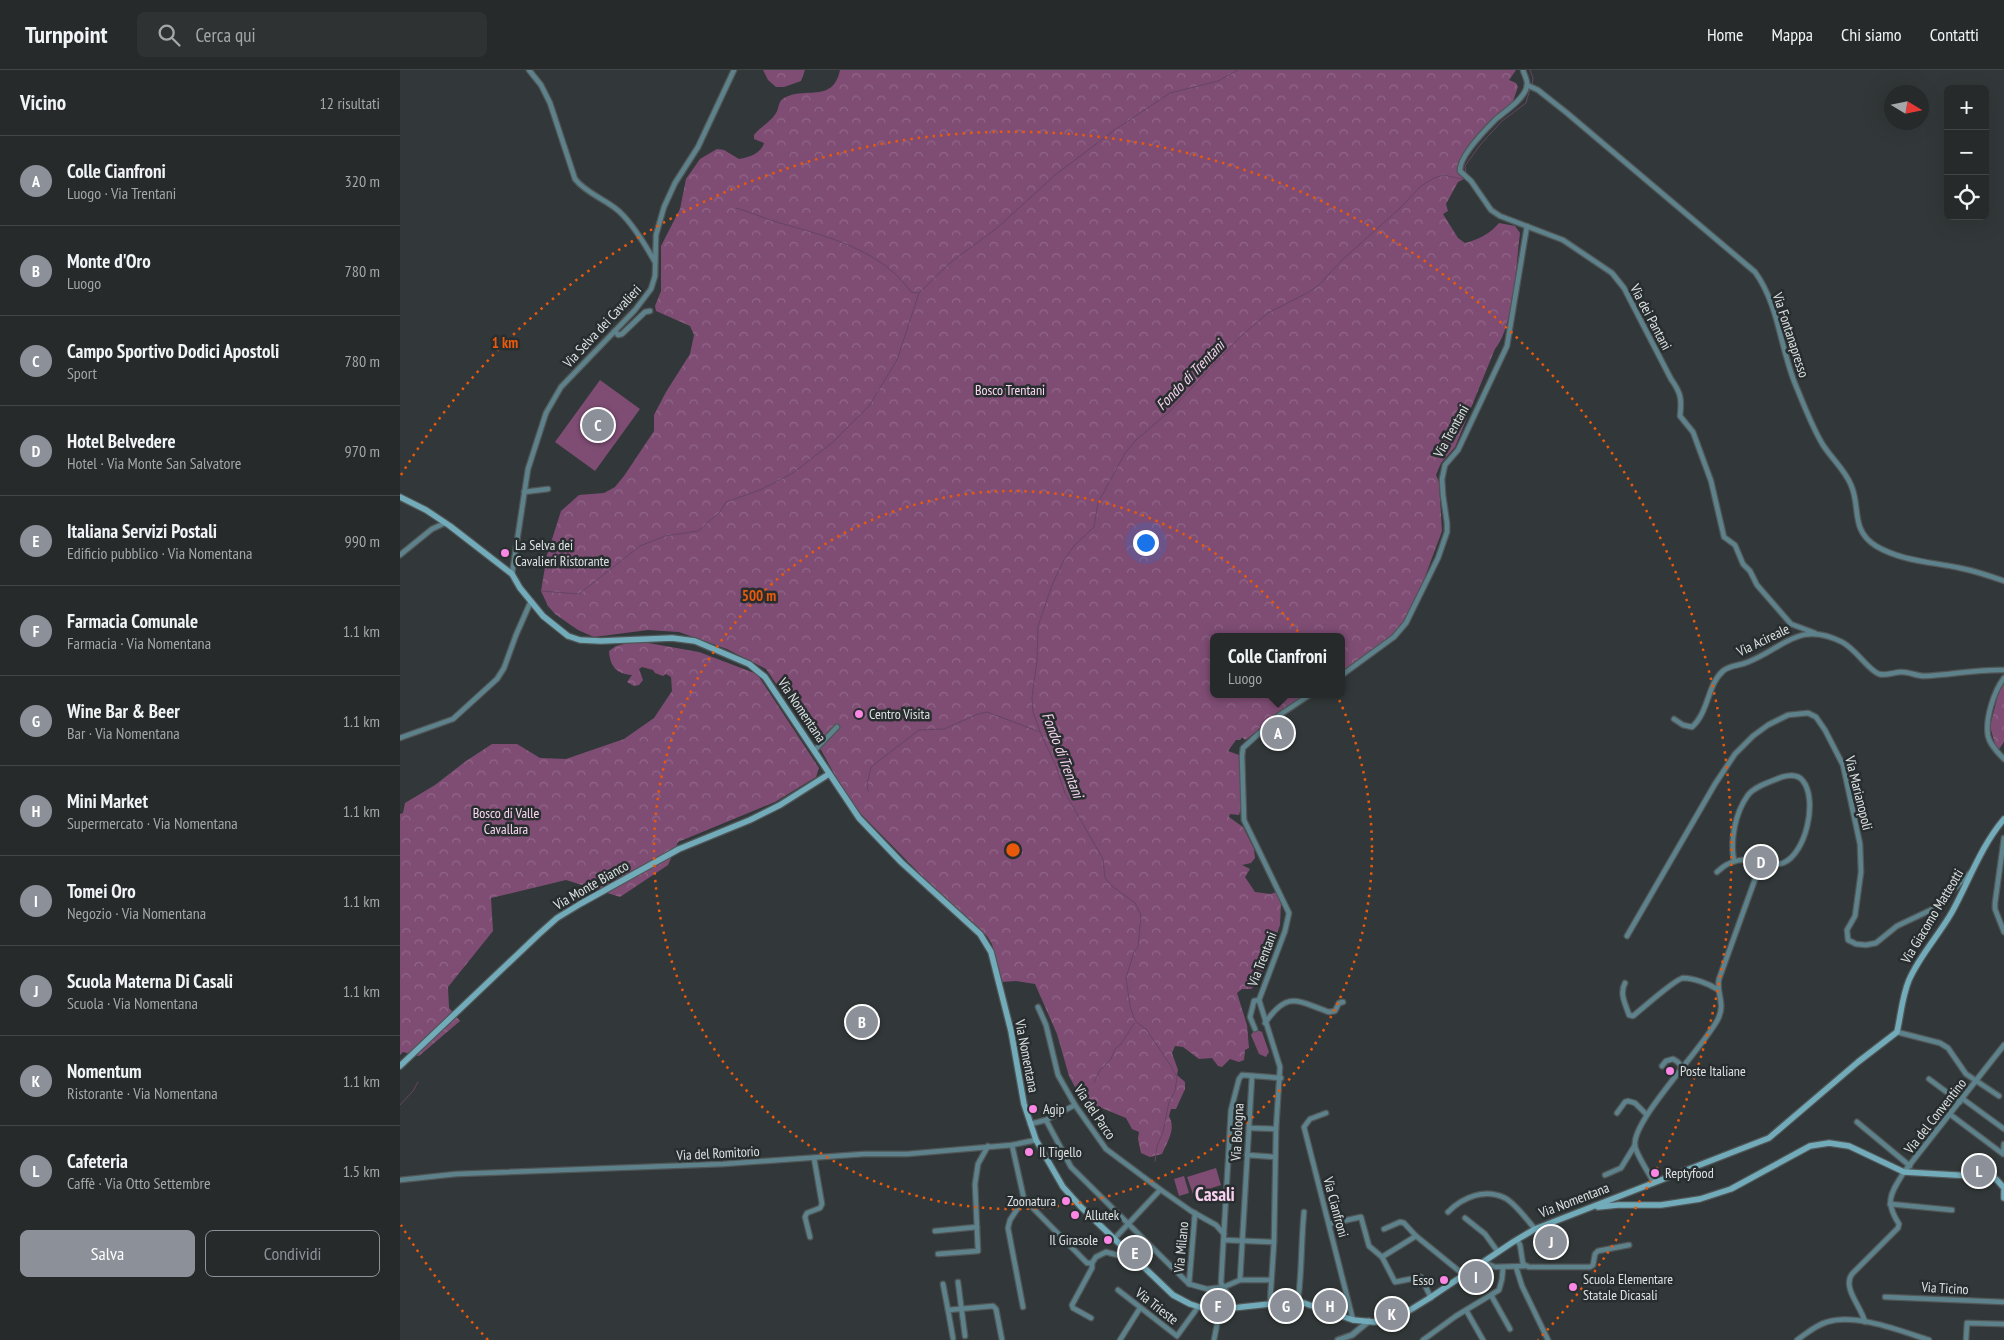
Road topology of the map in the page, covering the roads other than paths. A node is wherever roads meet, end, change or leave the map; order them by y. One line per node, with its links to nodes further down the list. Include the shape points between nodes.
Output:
1 (529, 70): 6 (street, via 550,103 575,179 619,212)
2 (734, 70): 6 (street, Via Selva dei Cavalieri, via 698,147 664,206 656,235)
3 (1523, 70): 4 (street)
4 (1530, 87): 5 (street, Via dei Pantani, via 1480,136 1460,168 1492,210); 15 (street, Via Fontanapresso, via 1567,113 1755,272 1774,310 1796,386 1822,444 1850,483 1856,500 1857,521 1869,540 1881,548 1915,560 1966,569)
5 (1526, 226): 17 (street, Via dei Pantani, via 1563,240 1612,273 1624,288 1671,379 1680,390 1680,416 1693,432 1711,481 1724,537 1735,544 1743,564 1791,624); 19 (street, Via Trentani, via 1507,346 1458,450 1445,465 1442,479 1447,532 1438,558 1406,623 1394,637)
6 (655, 263): 8 (street, Via Selva dei Cavalieri, via 651,290)
7 (650, 311): 8 (street, via 622,334)
8 (615, 331): 10 (street, Via Selva dei Cavalieri, via 554,396 530,461)
9 (548, 489): 10 (street)
10 (524, 492): 14 (street, Via Selva dei Cavalieri)
11 (400, 497): 12 (main road, Via Nomentana)
12 (445, 523): 13 (street, via 432,529); 14 (main road, Via Nomentana)
13 (400, 555)
14 (512, 574): 16 (main road, Via Nomentana)
15 (2004, 581)
16 (531, 602): 24 (street, via 497,679 453,719); 25 (main road, Via Nomentana, via 556,627 574,638 601,641 684,639 749,664 773,686)
17 (1815, 633): 18 (street, via 1842,641 1880,674 1903,672 1922,676 1980,669); 22 (street, Via Acireale, via 1803,633 1748,662 1721,672 1699,721 1692,727 1683,726)
18 (2004, 670)
19 (1345, 673)
20 (2004, 678): 26 (street, via 1989,712 1988,736)
21 (1305, 698): 38 (street, Via Trentani, via 1278,716 1243,748 1244,820 1289,913)
22 (1674, 719)
23 (837, 727): 25 (street)
24 (400, 738)
25 (814, 751): 27 (main road, Via Nomentana)
26 (2004, 759)
27 (829, 774): 45 (main road, Via Monte Bianco, via 780,805 679,849 558,918); 61 (main road, Via Nomentana, via 868,827 901,862 980,934 988,946 1011,1031 1022,1098)
28 (2004, 819): 32 (main road, Via Giacomo Matteotti, via 1993,832)
29 (2004, 838): 34 (street, via 1995,909)
30 (1734, 861): 31 (street); 31 (street, via 1735,825 1749,794 1774,780 1795,776 1803,781 1811,806 1810,821 1794,854 1784,863); 33 (street)
31 (1761, 862): 37 (street)
32 (1974, 869): 35 (street, Via Marianopoli, via 1935,908 1898,926 1876,944 1856,944 1848,940 1847,930 1855,916 1861,872 1860,844 1843,765 1816,717 1808,713 1788,715 1753,736 1735,754); 43 (main road, Via Giacomo Matteotti, via 1910,979)
33 (1717, 872)
34 (2004, 932)
35 (1628, 936)
36 (1625, 984): 37 (street, via 1623,998 1629,1015 1633,1016 1675,981 1684,978)
37 (1717, 989): 47 (street, via 1722,1008 1718,1020)
38 (1259, 1000): 41 (street, Via Trentani); 42 (street, via 1254,1001 1250,1017)
39 (1343, 1002): 41 (street, via 1329,1012 1289,1000)
40 (1038, 1006): 54 (street, Via del Parco, via 1058,1075)
41 (1265, 1023): 49 (street, Via Trentani, via 1280,1067)
42 (1255, 1029)
43 (1897, 1032): 51 (street, via 1940,1043 1948,1048 1966,1074); 77 (main road, Via Nomentana, via 1769,1138)
44 (2004, 1045): 51 (street, Via del Conventino)
45 (400, 1066)
46 (1662, 1066): 47 (street, via 1673,1059 1679,1062)
47 (1680, 1073): 57 (street)
48 (1252, 1076): 49 (street); 62 (street, Via Bologna); 95 (street, via 1242,1075 1239,1079 1230,1110)
49 (1280, 1078): 63 (street, Via Trentani)
50 (1929, 1079): 53 (street)
51 (1977, 1080): 52 (street); 53 (street, Via del Conventino)
52 (1999, 1096)
53 (1962, 1100): 58 (street, Via del Conventino); 64 (street)
54 (1075, 1105): 59 (street); 79 (street, Via del Parco, via 1106,1149)
55 (1326, 1113): 89 (street, Via Cianfroni, via 1310,1119 1304,1127)
56 (1617, 1113): 57 (street, via 1628,1101)
57 (1646, 1114): 68 (street)
58 (1950, 1115): 66 (street, via 2003,1154); 73 (street, Via del Conventino)
59 (1046, 1120): 61 (street); 90 (street, via 1071,1167)
60 (1857, 1122): 73 (street)
61 (1030, 1124): 65 (main road, Via Nomentana)
62 (1249, 1128): 63 (street); 70 (street, Via Bologna)
63 (1276, 1129): 71 (street, Via Trentani)
64 (2004, 1129)
65 (1036, 1140): 67 (street, Via del Romitorio); 98 (main road, Via Nomentana, via 1063,1186)
66 (2004, 1144)
67 (1012, 1145): 69 (street, Via del Romitorio); 81 (street)
68 (1635, 1145): 75 (street, via 1620,1168); 77 (street)
69 (988, 1146): 72 (street, Via del Romitorio); 91 (street, via 978,1164 975,1184)
70 (1247, 1156): 71 (street); 101 (street, Via Bologna)
71 (1275, 1157): 102 (street, Via Trentani)
72 (814, 1158): 76 (street, Via del Romitorio, via 456,1174); 97 (street, via 822,1204 804,1217)
73 (1910, 1166): 74 (street, Via del Conventino)
74 (1904, 1172): 78 (main road, via 1990,1176); 82 (street, Via del Conventino, via 1890,1194); 83 (main road, via 1849,1146 1818,1144 1731,1189 1700,1200)
75 (1605, 1175)
76 (400, 1180)
77 (1654, 1183): 83 (main road, Via Nomentana)
78 (2004, 1189): 80 (main road)
79 (1160, 1190): 87 (street, Via del Parco); 90 (street)
80 (2004, 1198)
81 (1024, 1199): 109 (street, via 1087,1262); 128 (street, via 1008,1225)
82 (1890, 1204): 84 (street); 137 (street, via 1891,1212 1900,1224 1898,1228 1848,1281)
83 (1586, 1209): 93 (main road, Via Nomentana)
84 (1952, 1210)
85 (1304, 1212): 124 (street)
86 (1448, 1212): 93 (street, via 1455,1205 1482,1193 1497,1195 1507,1198)
87 (1195, 1213): 95 (street, Via del Parco, via 1216,1225); 118 (street, Via Milano)
88 (1465, 1218): 104 (street, via 1485,1234)
89 (1329, 1224): 106 (street, via 1362,1217 1370,1246); 135 (street, Via Cianfroni)
90 (1128, 1225): 98 (street); 118 (street)
91 (977, 1227): 94 (street); 105 (street, via 978,1251)
92 (1384, 1229): 96 (street, via 1400,1222)
93 (1535, 1229): 100 (main road, Via Nomentana)
94 (935, 1231)
95 (1224, 1234): 99 (street)
96 (1416, 1236): 106 (street); 113 (street)
97 (810, 1237)
98 (1114, 1239): 107 (main road, Via Nomentana)
99 (1224, 1240): 101 (street); 119 (street, via 1221,1283)
100 (1517, 1240): 104 (main road, Via Nomentana); 110 (street)
101 (1242, 1241): 102 (street); 114 (street, Via Bologna)
102 (1274, 1242): 115 (street, Via Trentani)
103 (1630, 1245): 110 (street, via 1598,1250 1594,1254 1594,1265 1590,1267)
104 (1498, 1252): 108 (main road, Via Nomentana)
105 (938, 1254)
106 (1382, 1257): 123 (street, via 1395,1282 1421,1277)
107 (1138, 1260): 109 (street, via 1106,1252); 127 (main road, Via Nomentana, via 1173,1295)
108 (1483, 1262): 112 (street); 113 (main road, Via Nomentana)
109 (1092, 1263): 134 (street, via 1072,1305)
110 (1524, 1265): 111 (street)
111 (1516, 1267): 112 (street); 149 (street)
112 (1503, 1268): 121 (street, via 1501,1286)
113 (1464, 1275): 123 (main road, Via Nomentana)
114 (1240, 1280): 115 (street); 119 (street)
115 (1271, 1280): 126 (street, Via Trentani)
116 (958, 1282): 129 (street)
117 (943, 1284): 132 (street)
118 (1189, 1284): 119 (street, via 1207,1289)
119 (1224, 1287): 131 (street, via 1227,1293)
120 (1118, 1290): 130 (street, Via Trieste)
121 (1491, 1295): 133 (street); 139 (street)
122 (1885, 1297): 125 (street, Via Ticino)
123 (1431, 1298): 136 (main road, Via Nomentana, via 1394,1318)
124 (1298, 1301): 126 (main road, Via Nomentana); 135 (main road, Via Nomentana)
125 (2004, 1302)
126 (1270, 1303): 131 (main road, Via Nomentana)
127 (1198, 1306): 130 (street, Via Trieste, via 1177,1336); 131 (main road, Via Nomentana)
128 (1023, 1307)
129 (961, 1308): 132 (street); 141 (street); 143 (street, via 995,1307)
130 (1140, 1308): 144 (street)
131 (1224, 1309): 145 (street)
132 (948, 1310): 142 (street)
133 (1466, 1310): 147 (street); 148 (street)
134 (1091, 1318)
135 (1353, 1320): 136 (main road, Via Nomentana)
136 (1369, 1321): 146 (street)
137 (1865, 1322): 140 (street, via 1828,1321); 152 (street)
138 (2004, 1324): 153 (street, via 1967,1323)
139 (1510, 1329)
140 (1806, 1334): 150 (street); 151 (street)
141 (965, 1336)
142 (953, 1338)
143 (1002, 1340)
144 (1120, 1340)
145 (1214, 1340)
146 (1340, 1340)
147 (1423, 1340)
148 (1483, 1340)
149 (1548, 1340)
150 (1798, 1340)
151 (1806, 1340)
152 (1929, 1340)
153 (1966, 1340)

